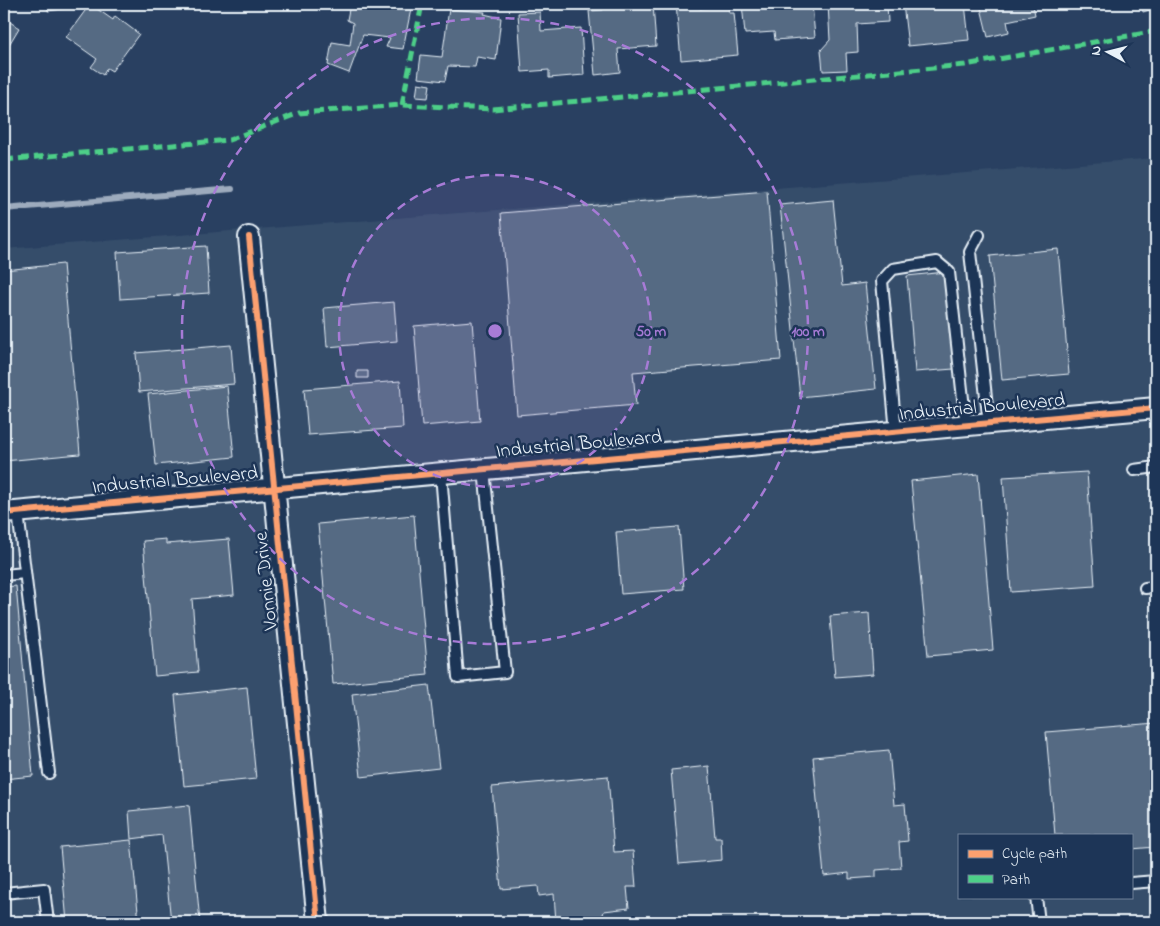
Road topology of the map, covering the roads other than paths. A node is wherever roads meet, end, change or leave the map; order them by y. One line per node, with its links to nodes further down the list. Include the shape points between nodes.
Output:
1 (979, 235): 4 (lane, via 970,252)
2 (249, 237): 11 (street, Vonnie Drive)
3 (1156, 408): 4 (street, Industrial Boulevard)
4 (989, 424): 5 (street, Industrial Boulevard)
5 (966, 426): 6 (street, Industrial Boulevard); 6 (lane, via 949,272 936,262 893,269 882,280)
6 (896, 432): 8 (street, Industrial Boulevard)
7 (1156, 467): 9 (lane)
8 (484, 470): 10 (street, Industrial Boulevard); 10 (lane, via 505,672 458,677)
9 (1134, 470)
10 (441, 474): 11 (street, Industrial Boulevard)
11 (274, 489): 12 (street, Industrial Boulevard); 23 (street, Vonnie Drive)
12 (11, 512): 13 (lane)
13 (25, 573): 14 (lane); 17 (lane)
14 (4, 575)
15 (1156, 587): 16 (lane)
16 (1145, 588)
17 (50, 773)
18 (1156, 881): 19 (lane)
19 (1132, 883)
20 (4, 893): 22 (lane, via 44,889)
21 (1036, 898): 24 (lane)
22 (48, 922)
23 (318, 922)
24 (1039, 922)

